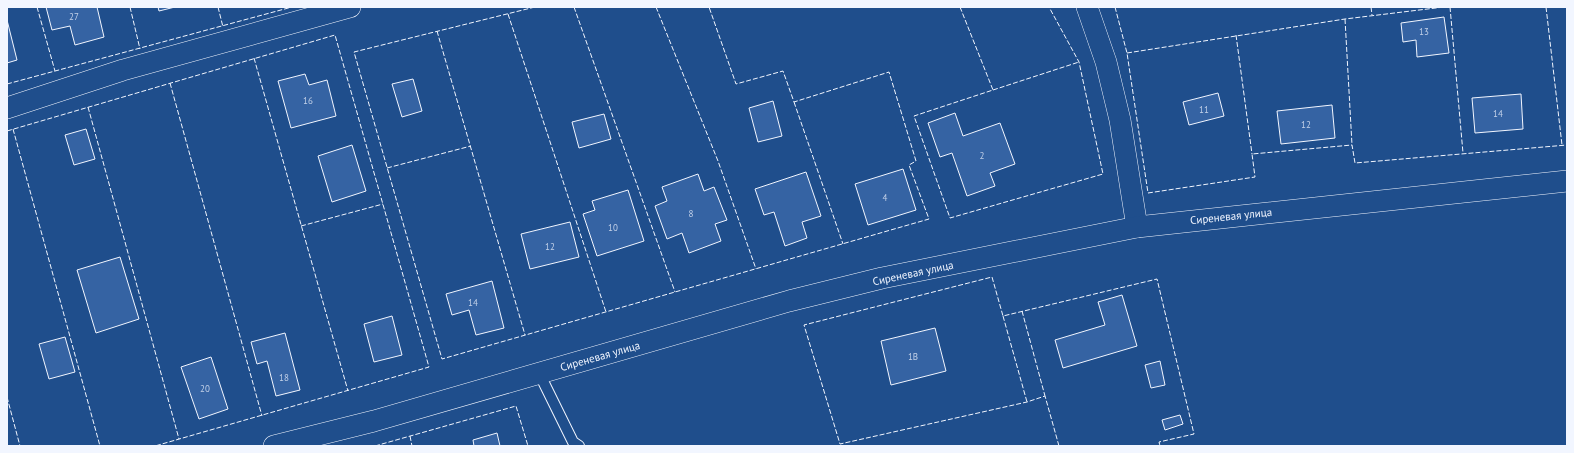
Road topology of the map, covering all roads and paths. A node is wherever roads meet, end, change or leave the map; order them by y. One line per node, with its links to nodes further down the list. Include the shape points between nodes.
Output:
1 (1086, 7): 5 (street, via 1106,62 1120,120)
2 (343, 8): 3 (street, via 123,70)
3 (7, 108)
4 (1567, 181): 5 (street, Сиреневая улица)
5 (1137, 227): 6 (street, Сиреневая улица, via 882,278 797,299)
6 (539, 373): 7 (street, Сиреневая улица, via 374,421); 8 (lane, via 573,442)
7 (274, 446)
8 (579, 446)

